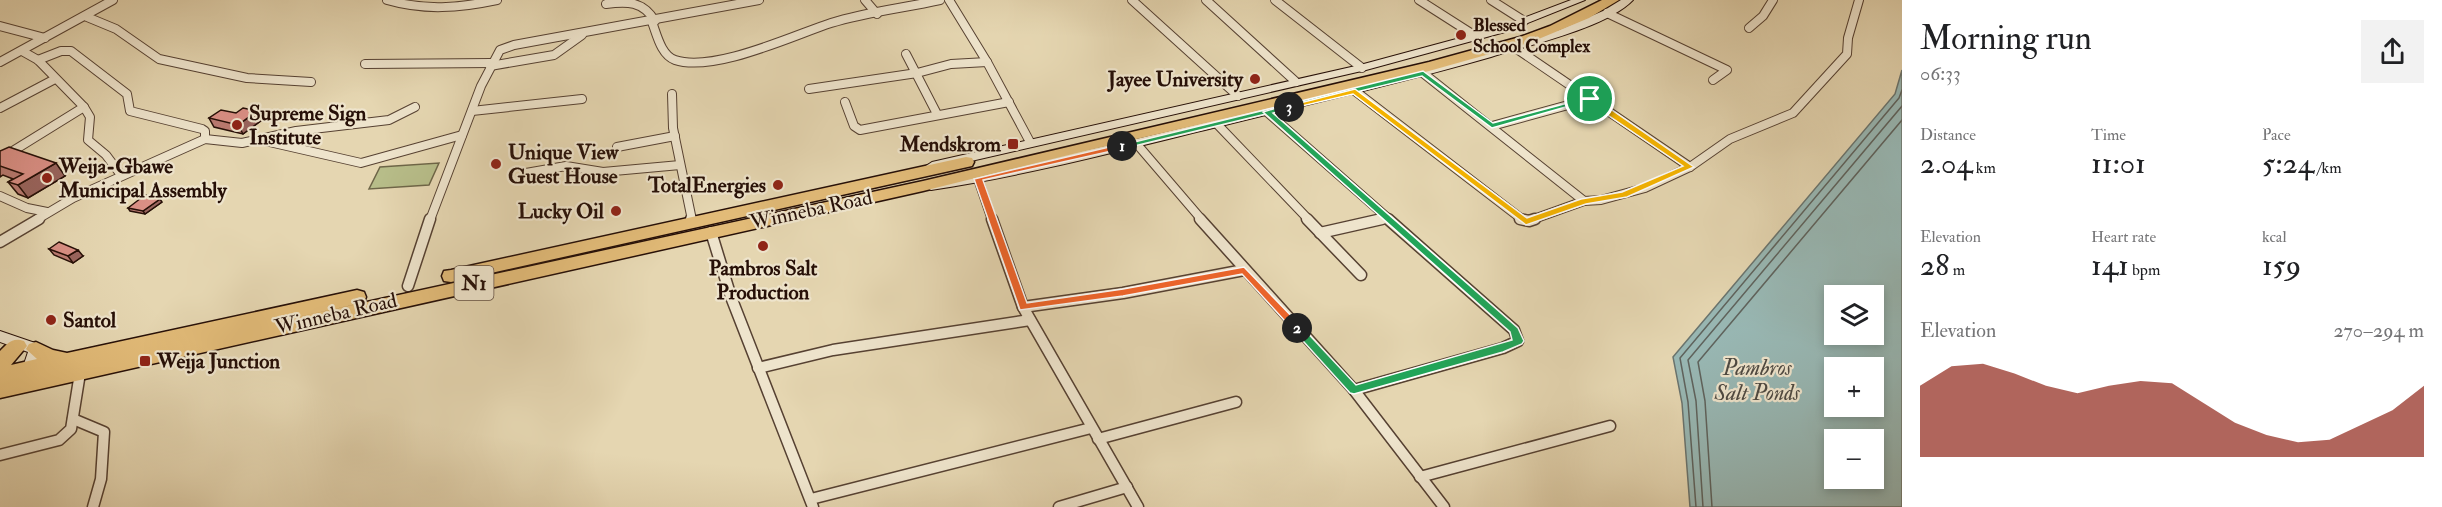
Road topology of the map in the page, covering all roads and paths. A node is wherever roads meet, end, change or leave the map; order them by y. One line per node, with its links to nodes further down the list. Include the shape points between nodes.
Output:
1 (113, 0): 21 (street)
2 (387, 0): 3 (street, via 417,8 447,9)
3 (497, 0)
4 (759, 0): 22 (street)
5 (865, 0): 20 (street)
6 (940, 0): 20 (street)
7 (949, 0): 35 (street)
8 (1132, 0): 48 (street)
9 (1206, 0): 44 (street)
10 (1275, 0): 38 (street)
11 (1419, 0): 27 (street)
12 (1491, 0): 23 (street)
13 (1594, 0): 32 (highway, Winneba Road / N1)
14 (1628, 0): 19 (street)
15 (1773, 0): 25 (street)
16 (1859, 0): 70 (street, via 1847,54 1803,105 1793,113 1730,139)
17 (1577, 1): 23 (street)
18 (606, 4): 22 (street, via 637,2 647,7)
19 (1610, 7): 29 (street, via 1563,32); 32 (highway, Winneba Road / N1, via 1560,27); 42 (street, via 1727,70)
20 (877, 14): 22 (street, via 815,28 771,47 689,61 665,54)
21 (87, 17): 28 (street); 43 (street, via 116,29 159,59 247,78)
22 (653, 21): 26 (street)
23 (1524, 21): 27 (street)
24 (0, 26): 28 (street)
25 (1749, 28)
26 (584, 33): 37 (street, via 554,55); 37 (street, via 505,47)
27 (1477, 37): 32 (street)
28 (45, 38): 30 (street)
29 (1514, 47): 32 (street); 50 (street)
30 (22, 51): 33 (street); 34 (street)
31 (906, 54): 39 (street)
32 (1452, 54): 38 (street); 40 (street); 74 (highway, Winneba Road / N1)
33 (38, 60): 41 (street); 63 (street, via 71,51 127,94 130,111 202,129)
34 (0, 62)
35 (987, 62): 39 (street, via 951,64); 52 (street)
36 (365, 64): 37 (street)
37 (491, 65): 56 (street)
38 (1362, 68): 44 (street)
39 (917, 73): 45 (street); 58 (street)
40 (1423, 73): 46 (street); 60 (street)
41 (55, 79): 53 (street); 55 (street)
42 (1713, 80)
43 (311, 82)
44 (1296, 82): 48 (street)
45 (809, 89)
46 (1355, 91): 57 (street); 76 (street, via 1522,220 1529,221)
47 (672, 94): 62 (street)
48 (1238, 96): 65 (street)
49 (582, 99): 56 (street)
50 (1590, 99): 60 (street); 70 (street)
51 (845, 102): 58 (street, via 857,129)
52 (1009, 102): 58 (street); 65 (street)
53 (84, 107): 68 (street); 72 (street, via 90,117 88,140)
54 (415, 107): 64 (street, via 389,120 296,131)
55 (0, 108)
56 (472, 111): 61 (street)
57 (1267, 112): 59 (street); 78 (street)
58 (937, 114)
59 (1217, 124): 66 (street); 81 (street)
60 (1492, 126): 76 (street)
61 (462, 135): 64 (street, via 361,163); 86 (street)
62 (675, 136): 67 (street); 69 (street)
63 (205, 139): 64 (street, via 233,143); 72 (street)
64 (262, 140)
65 (1030, 142): 74 (street, via 942,162)
66 (1136, 143): 73 (street); 84 (street)
67 (617, 147)
68 (0, 159)
69 (680, 165): 71 (street, via 603,172 566,166); 79 (street)
70 (1690, 167): 76 (street, via 1624,195)
71 (526, 174)
72 (121, 175): 77 (street)
73 (978, 179): 74 (street, via 946,185); 87 (street)
74 (917, 180): 79 (highway, Winneba Road / N1); 80 (highway, Winneba Road / N1)
75 (0, 196): 77 (street)
76 (1584, 201)
77 (47, 212): 82 (street)
78 (1385, 218): 81 (street); 92 (street, via 1514,330 1518,341)
79 (693, 222): 83 (highway, Winneba Road / N1)
80 (711, 231): 83 (highway, Winneba Road / N1); 91 (street)
81 (1320, 234): 85 (street)
82 (0, 242)
83 (585, 252): 86 (highway, Winneba Road / N1); 90 (highway, Winneba Road / N1)
84 (1244, 270): 87 (street); 92 (street)
85 (1361, 275)
86 (408, 286): 90 (highway, Winneba Road / N1)
87 (1023, 307): 88 (street)
88 (1030, 320): 91 (street, via 854,346); 96 (street)
89 (13, 365): 90 (highway, Winneba Road / N1)
90 (77, 366): 94 (street)
91 (758, 368): 101 (street)
92 (1354, 390): 99 (street)
93 (1236, 402): 97 (street)
94 (73, 419): 98 (street, via 71,429 60,440); 102 (street, via 104,432 101,479)
95 (1610, 426): 99 (street)
96 (1091, 428): 97 (street); 101 (street)
97 (1098, 439): 100 (street)
98 (0, 455)
99 (1420, 477): 105 (street)
100 (1127, 487): 103 (street); 104 (street)
101 (812, 503)
102 (93, 507)
103 (1059, 507)
104 (1138, 507)
105 (1444, 507)

